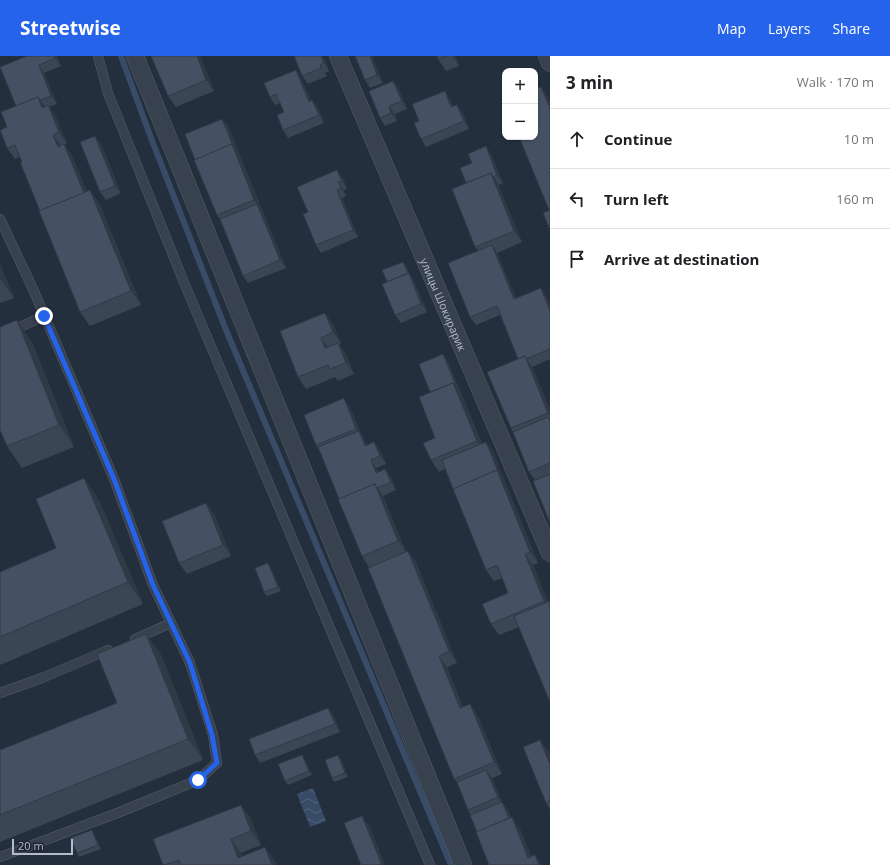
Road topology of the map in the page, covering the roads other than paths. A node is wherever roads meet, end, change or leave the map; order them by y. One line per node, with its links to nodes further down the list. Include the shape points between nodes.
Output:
1 (98, 56): 15 (lane, via 108,93 185,285)
2 (135, 56): 16 (street)
3 (338, 56): 9 (street, улицы Шокирарик)
4 (547, 56): 5 (street)
5 (550, 63)
6 (0, 218): 7 (lane)
7 (44, 316): 8 (lane); 10 (lane, via 114,479 153,585)
8 (0, 336)
9 (550, 553)
10 (171, 623): 11 (lane); 14 (lane, via 190,663 212,735 217,763 198,780)
11 (128, 641)
12 (114, 648): 13 (lane)
13 (0, 693)
14 (0, 857)
15 (430, 865)
16 (463, 865)

